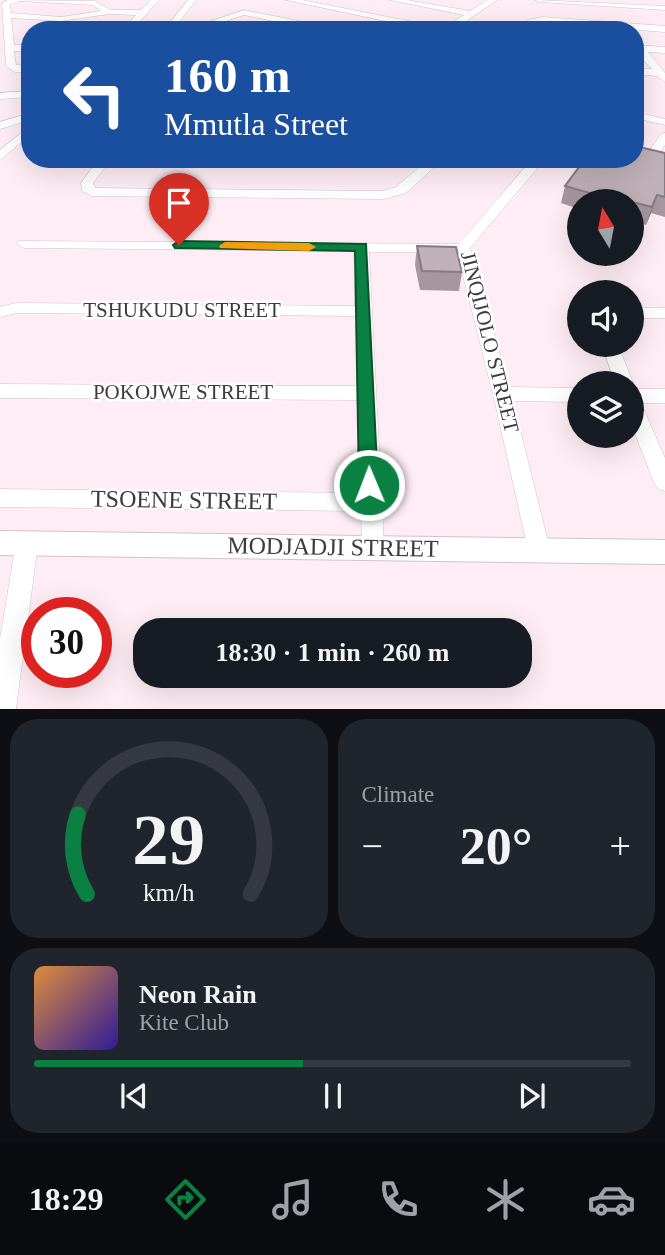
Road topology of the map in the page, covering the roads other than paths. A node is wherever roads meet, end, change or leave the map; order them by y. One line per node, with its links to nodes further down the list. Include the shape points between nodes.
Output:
1 (16, 0): 16 (street, via 6,4)
2 (23, 0): 3 (street)
3 (44, 0): 10 (street)
4 (155, 0): 14 (street)
5 (192, 0): 19 (street)
6 (290, 0): 22 (street)
7 (394, 0): 15 (street)
8 (492, 0): 15 (street)
9 (539, 0): 11 (street)
10 (97, 1): 13 (street)
11 (556, 1): 12 (street)
12 (665, 8)
13 (108, 12): 14 (street); 17 (street)
14 (143, 13): 18 (street)
15 (471, 14): 23 (street)
16 (7, 15): 17 (street); 28 (street)
17 (73, 19)
18 (135, 21)
19 (175, 21)
20 (216, 21): 21 (street, via 244,12)
21 (286, 21)
22 (398, 21)
23 (459, 21)
24 (536, 21): 25 (street)
25 (554, 21)
26 (644, 27): 27 (street)
27 (665, 29)
28 (10, 48): 29 (street); 33 (street)
29 (21, 48)
30 (644, 49): 31 (street)
31 (665, 50)
32 (644, 56): 37 (street)
33 (13, 68): 34 (street); 35 (street)
34 (21, 68)
35 (0, 70)
36 (644, 73): 37 (street)
37 (662, 76)
38 (21, 95): 39 (street)
39 (0, 96)
40 (644, 118): 42 (street)
41 (21, 119): 43 (street)
42 (665, 122)
43 (0, 126)
44 (665, 136): 47 (street)
45 (21, 137): 46 (street)
46 (0, 156)
47 (659, 157)
48 (98, 168): 49 (street, via 87,183 95,193 384,195 401,190)
49 (427, 168)
50 (531, 168): 53 (street, JINQIJOLO STREET)
51 (24, 244): 52 (street)
52 (361, 247): 53 (street); 54 (street)
53 (463, 248): 60 (street, JINQIJOLO STREET)
54 (364, 311): 55 (street, TSHUKUDU STREET, via 16,308); 59 (street)
55 (0, 312)
56 (644, 313): 57 (street)
57 (665, 313)
58 (0, 391): 59 (street, POKOJWE STREET)
59 (366, 393): 67 (street)
60 (502, 394): 61 (street); 70 (street, JINQIJOLO STREET)
61 (567, 395)
62 (644, 396): 63 (street)
63 (665, 396)
64 (644, 432): 65 (street)
65 (665, 483)
66 (0, 498): 67 (street, TSOENE STREET)
67 (369, 502): 69 (street)
68 (13, 543): 69 (street, MODJADJI STREET); 72 (street)
69 (373, 547): 70 (street, MODJADJI STREET)
70 (540, 550): 71 (street, MODJADJI STREET)
71 (665, 552)
72 (2, 709)

